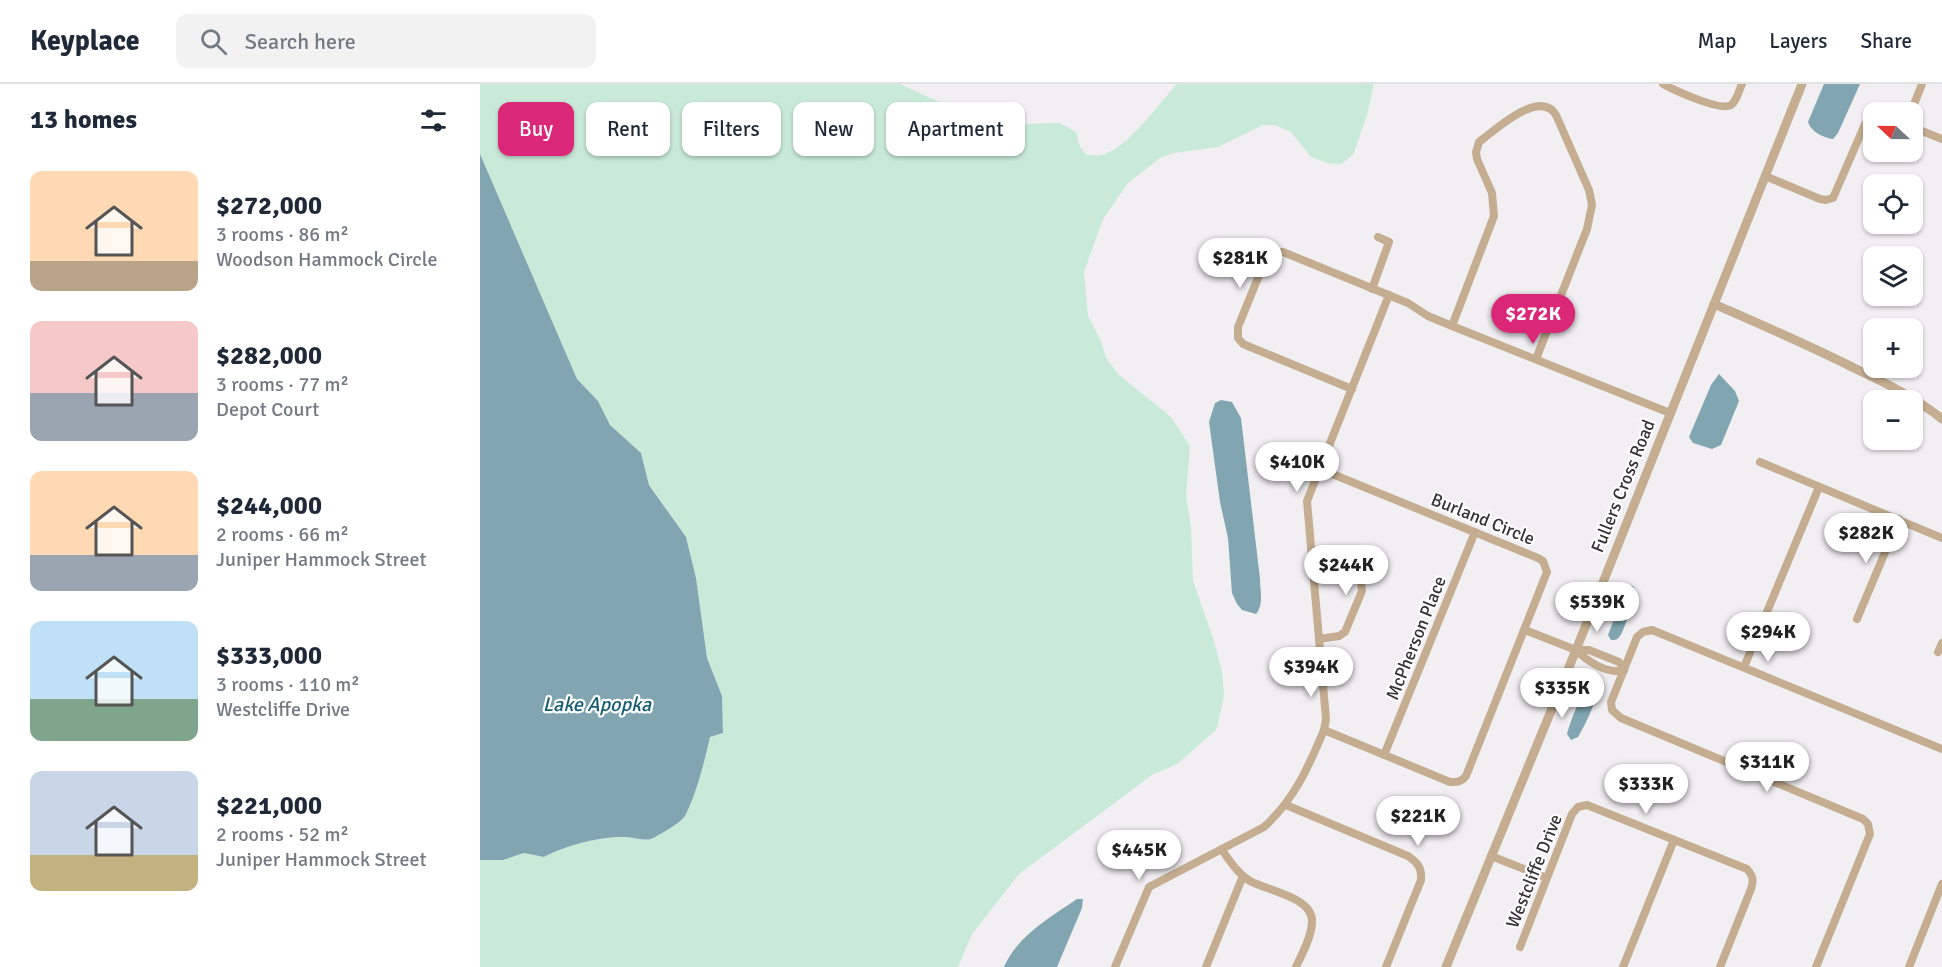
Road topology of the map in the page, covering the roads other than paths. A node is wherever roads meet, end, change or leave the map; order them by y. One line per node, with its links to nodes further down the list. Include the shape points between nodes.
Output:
1 (1663, 84): 2 (street, via 1725,107 1735,100)
2 (1742, 84)
3 (1802, 84): 9 (street, Fullers Cross Road)
4 (1922, 84): 5 (street)
5 (1915, 102)
6 (1863, 128): 9 (street, via 1833,198 1820,199)
7 (1923, 131): 8 (street)
8 (1942, 139)
9 (1765, 176): 13 (street, Fullers Cross Road)
10 (1378, 237): 11 (street, via 1389,242)
11 (1372, 289): 12 (street); 16 (street, via 1283,252 1271,253 1238,327 1238,338 1243,344)
12 (1389, 296): 14 (street); 16 (street)
13 (1714, 304): 17 (street, Fullers Cross Road); 18 (street, via 1897,389)
14 (1452, 326): 15 (street); 15 (street, via 1494,216 1492,193 1477,159 1479,142 1533,107 1548,107 1556,115 1592,205 1587,229)
15 (1536, 359): 17 (street)
16 (1352, 389): 20 (street)
17 (1670, 413): 30 (street, Fullers Cross Road)
18 (1942, 419)
19 (1760, 462): 21 (street)
20 (1320, 469): 23 (street, Burland Circle); 25 (street, via 1307,501)
21 (1819, 487): 22 (street); 32 (street)
22 (1899, 519): 24 (street); 26 (street)
23 (1475, 532): 27 (street, Burland Circle, via 1538,558 1546,566 1546,581); 36 (street, McPherson Place)
24 (1942, 538)
25 (1312, 564): 28 (street); 28 (street, via 1323,561 1356,575 1362,591 1345,632)
26 (1857, 619)
27 (1526, 630): 30 (street); 36 (street, Burland Circle, via 1463,780 1450,782)
28 (1319, 639): 34 (street)
29 (1942, 643): 31 (street)
30 (1576, 650): 33 (street, via 1586,660 1616,672); 40 (street, Fullers Cross Road)
31 (1938, 652)
32 (1744, 667): 33 (street, via 1652,630 1637,637); 35 (street)
33 (1624, 670): 52 (street, via 1611,702 1612,710 1621,718 1868,824 1869,834)
34 (1324, 730): 36 (street, Burland Circle); 37 (street)
35 (1942, 749)
36 (1384, 755)
37 (1286, 805): 39 (street, via 1264,827); 48 (street, via 1408,856 1422,870)
38 (1674, 840): 42 (street, Westcliffe Drive, via 1587,805 1578,807); 50 (street); 51 (street, Westcliffe Drive, via 1747,869 1752,875 1751,889)
39 (1222, 850): 41 (street); 45 (street, via 1149,888)
40 (1491, 856): 42 (street); 49 (street, Fullers Cross Road)
41 (1243, 876): 46 (street); 47 (street, via 1297,900 1310,912 1311,932)
42 (1547, 878): 44 (street, Westcliffe Drive)
43 (1942, 884): 53 (street)
44 (1520, 947)
45 (1115, 967)
46 (1206, 967)
47 (1296, 967)
48 (1386, 967)
49 (1446, 967)
50 (1623, 967)
51 (1720, 967)
52 (1816, 967)
53 (1909, 967)

